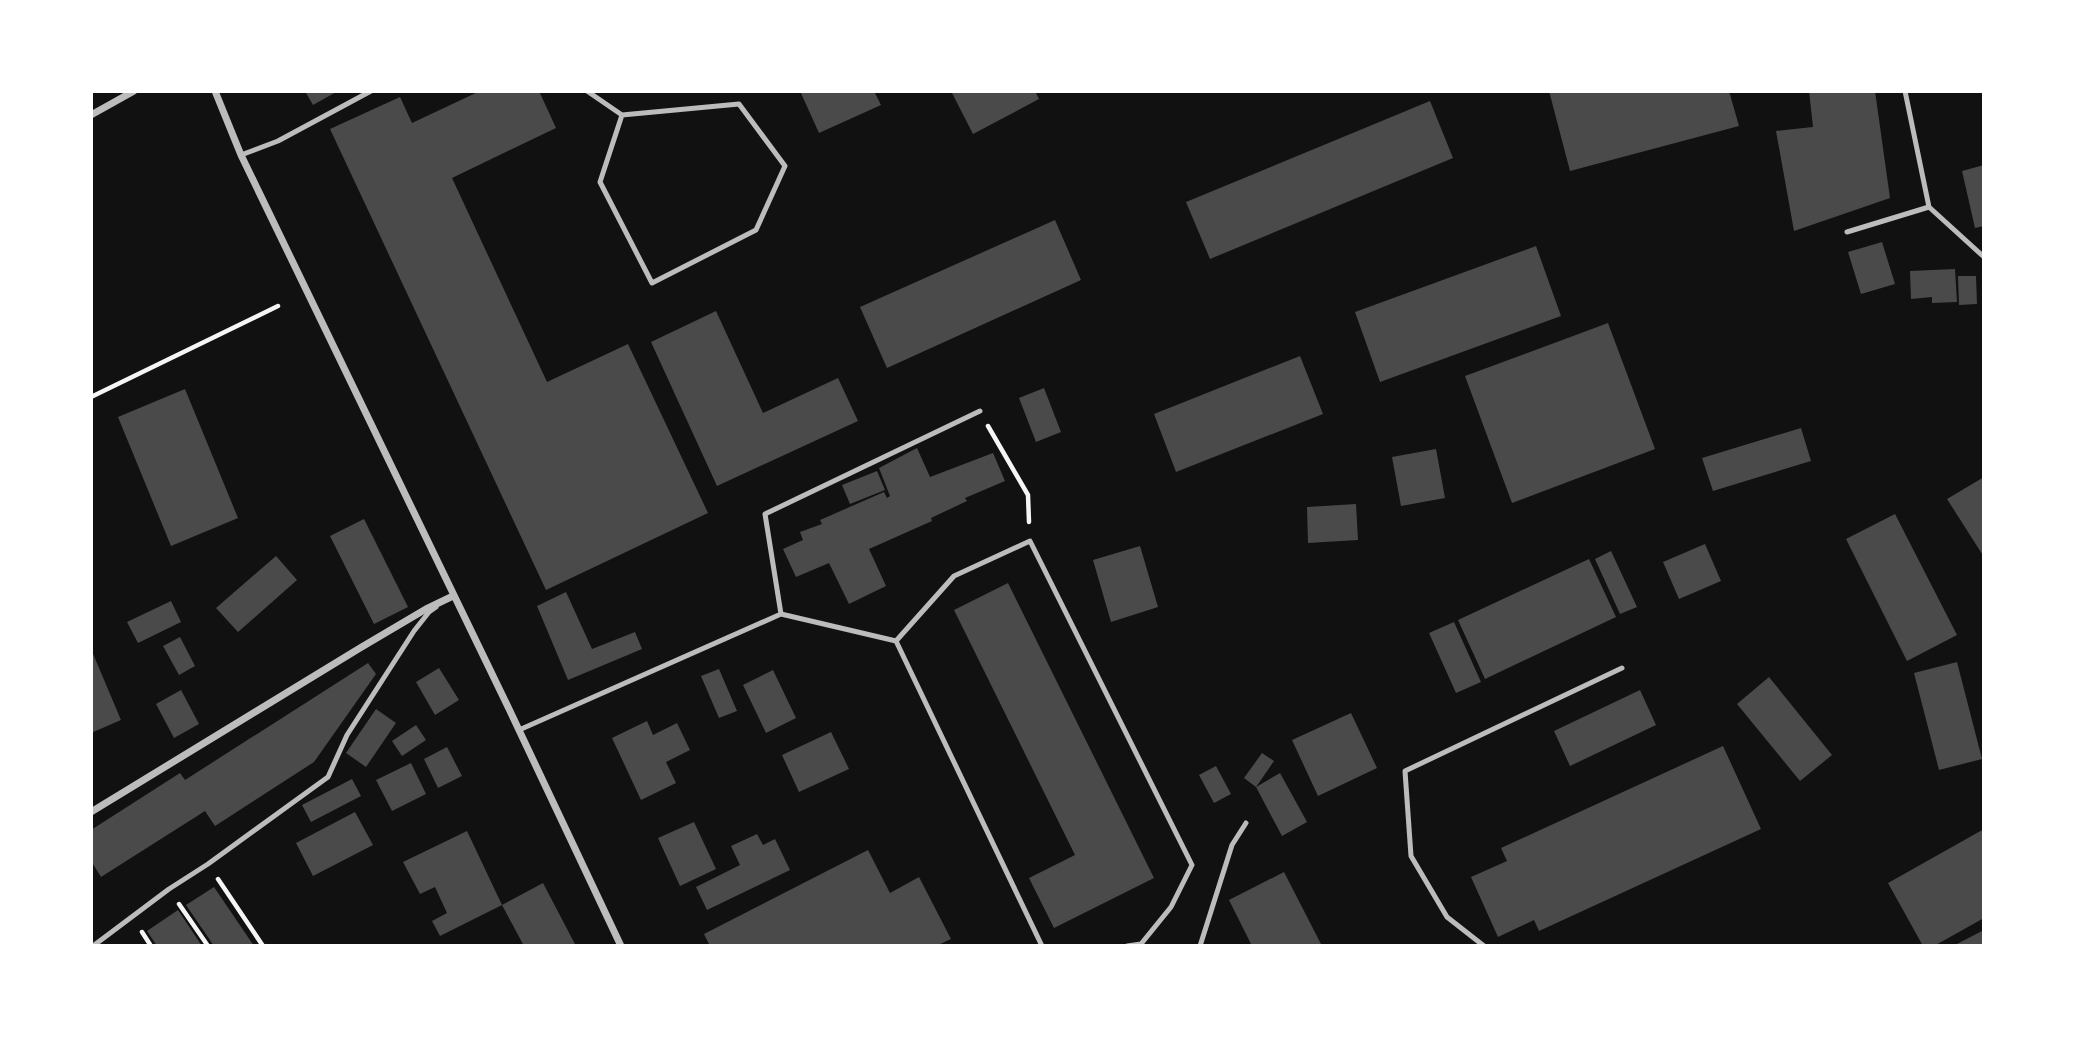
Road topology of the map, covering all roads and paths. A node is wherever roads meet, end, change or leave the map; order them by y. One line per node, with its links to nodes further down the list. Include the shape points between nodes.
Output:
1 (134, 91): 6 (street)
2 (215, 91): 8 (street)
3 (371, 91): 8 (lane, via 278,141)
4 (587, 91): 7 (lane)
5 (1905, 91): 9 (lane)
6 (91, 115)
7 (621, 115): 7 (lane, via 738,104 785,166 756,230 652,283 600,182)
8 (241, 155): 16 (street)
9 (1929, 207): 10 (lane); 11 (lane)
10 (1847, 232)
11 (1984, 257)
12 (278, 306): 13 (path)
13 (91, 397)
14 (980, 411): 15 (path, via 1028,495); 17 (lane, via 765,514)
15 (1030, 541): 18 (lane, via 954,576); 30 (lane, via 1192,865 1171,907 1141,944)
16 (453, 596): 20 (street); 21 (street); 23 (lane, via 429,612 414,631 347,735 328,777)
17 (781, 614): 18 (lane); 20 (lane)
18 (896, 641): 29 (lane)
19 (1622, 668): 32 (lane, via 1405,771 1411,856 1447,917)
20 (519, 730): 28 (street)
21 (91, 812)
22 (1246, 823): 31 (lane, via 1232,845)
23 (208, 864): 24 (lane); 27 (path)
24 (169, 889): 25 (lane); 26 (path)
25 (93, 946)
26 (208, 946)
27 (263, 946)
28 (621, 946)
29 (1042, 946)
30 (1127, 946)
31 (1200, 946)
32 (1484, 946)

